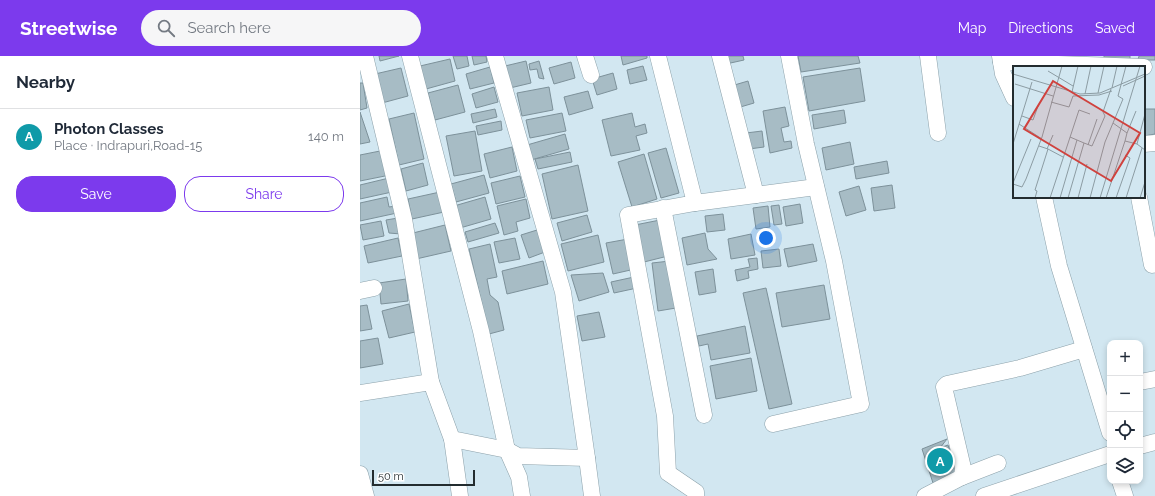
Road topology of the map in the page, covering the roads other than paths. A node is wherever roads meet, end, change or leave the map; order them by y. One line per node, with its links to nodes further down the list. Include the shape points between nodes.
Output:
1 (365, 56): 11 (street)
2 (410, 56): 36 (street, via 481,331)
3 (495, 56): 38 (street, via 563,292)
4 (585, 56): 12 (street)
5 (658, 56): 21 (street)
6 (720, 56): 18 (street)
7 (789, 56): 17 (street)
8 (928, 56): 14 (street)
9 (1001, 59): 10 (street); 13 (street, via 1003,74)
10 (1126, 66)
11 (365, 75): 27 (street, via 403,212)
12 (591, 75)
13 (1013, 96)
14 (938, 133)
15 (1155, 143): 16 (street)
16 (1145, 144)
17 (816, 187): 18 (street); 32 (street, via 834,261 861,404)
18 (756, 195): 21 (street)
19 (1044, 198): 24 (street, via 1059,266)
20 (1139, 198): 23 (street)
21 (695, 203): 22 (street)
22 (663, 208): 31 (street); 48 (street, via 628,215 665,416 668,473 696,492)
23 (1152, 265)
24 (1084, 349): 28 (street); 41 (street, via 1020,368 947,384 944,387 963,468)
25 (1155, 379): 26 (street)
26 (1143, 381)
27 (431, 382): 29 (street); 33 (street)
28 (1103, 390): 30 (street)
29 (360, 393)
30 (1107, 414)
31 (704, 415)
32 (773, 424)
33 (452, 439): 36 (street); 45 (street)
34 (1155, 442): 35 (street)
35 (1143, 445)
36 (507, 450): 38 (street, via 518,456); 46 (street, via 519,477)
37 (1107, 455): 50 (street)
38 (587, 458): 47 (street)
39 (998, 463): 41 (street)
40 (360, 474): 44 (street)
41 (962, 477): 43 (street)
42 (1121, 484): 51 (street)
43 (944, 492): 49 (street)
44 (366, 496)
45 (460, 496)
46 (522, 496)
47 (592, 496)
48 (696, 496)
49 (925, 496)
50 (984, 496)
51 (1125, 496)

